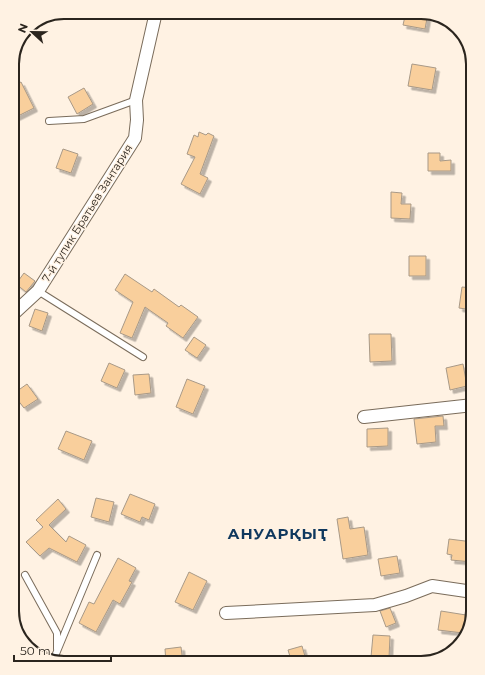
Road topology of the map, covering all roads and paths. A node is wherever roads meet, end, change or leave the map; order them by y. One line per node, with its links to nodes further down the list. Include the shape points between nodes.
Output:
1 (154, 19): 2 (street, 7-й тупик Братьев Зантария)
2 (136, 100): 3 (lane, via 84,119); 4 (street, 7-й тупик Братьев Зантария, via 138,120 135,138)
3 (49, 122)
4 (38, 291): 5 (street, 7-й тупик Братьев Зантария); 6 (lane)
5 (19, 309)
6 (143, 357)
7 (466, 406): 8 (street)
8 (364, 417)
9 (98, 555): 13 (lane)
10 (25, 575): 13 (lane, via 57,633)
11 (466, 591): 12 (street, via 432,586 375,605)
12 (226, 613)
13 (57, 652): 14 (lane)
14 (55, 655)

